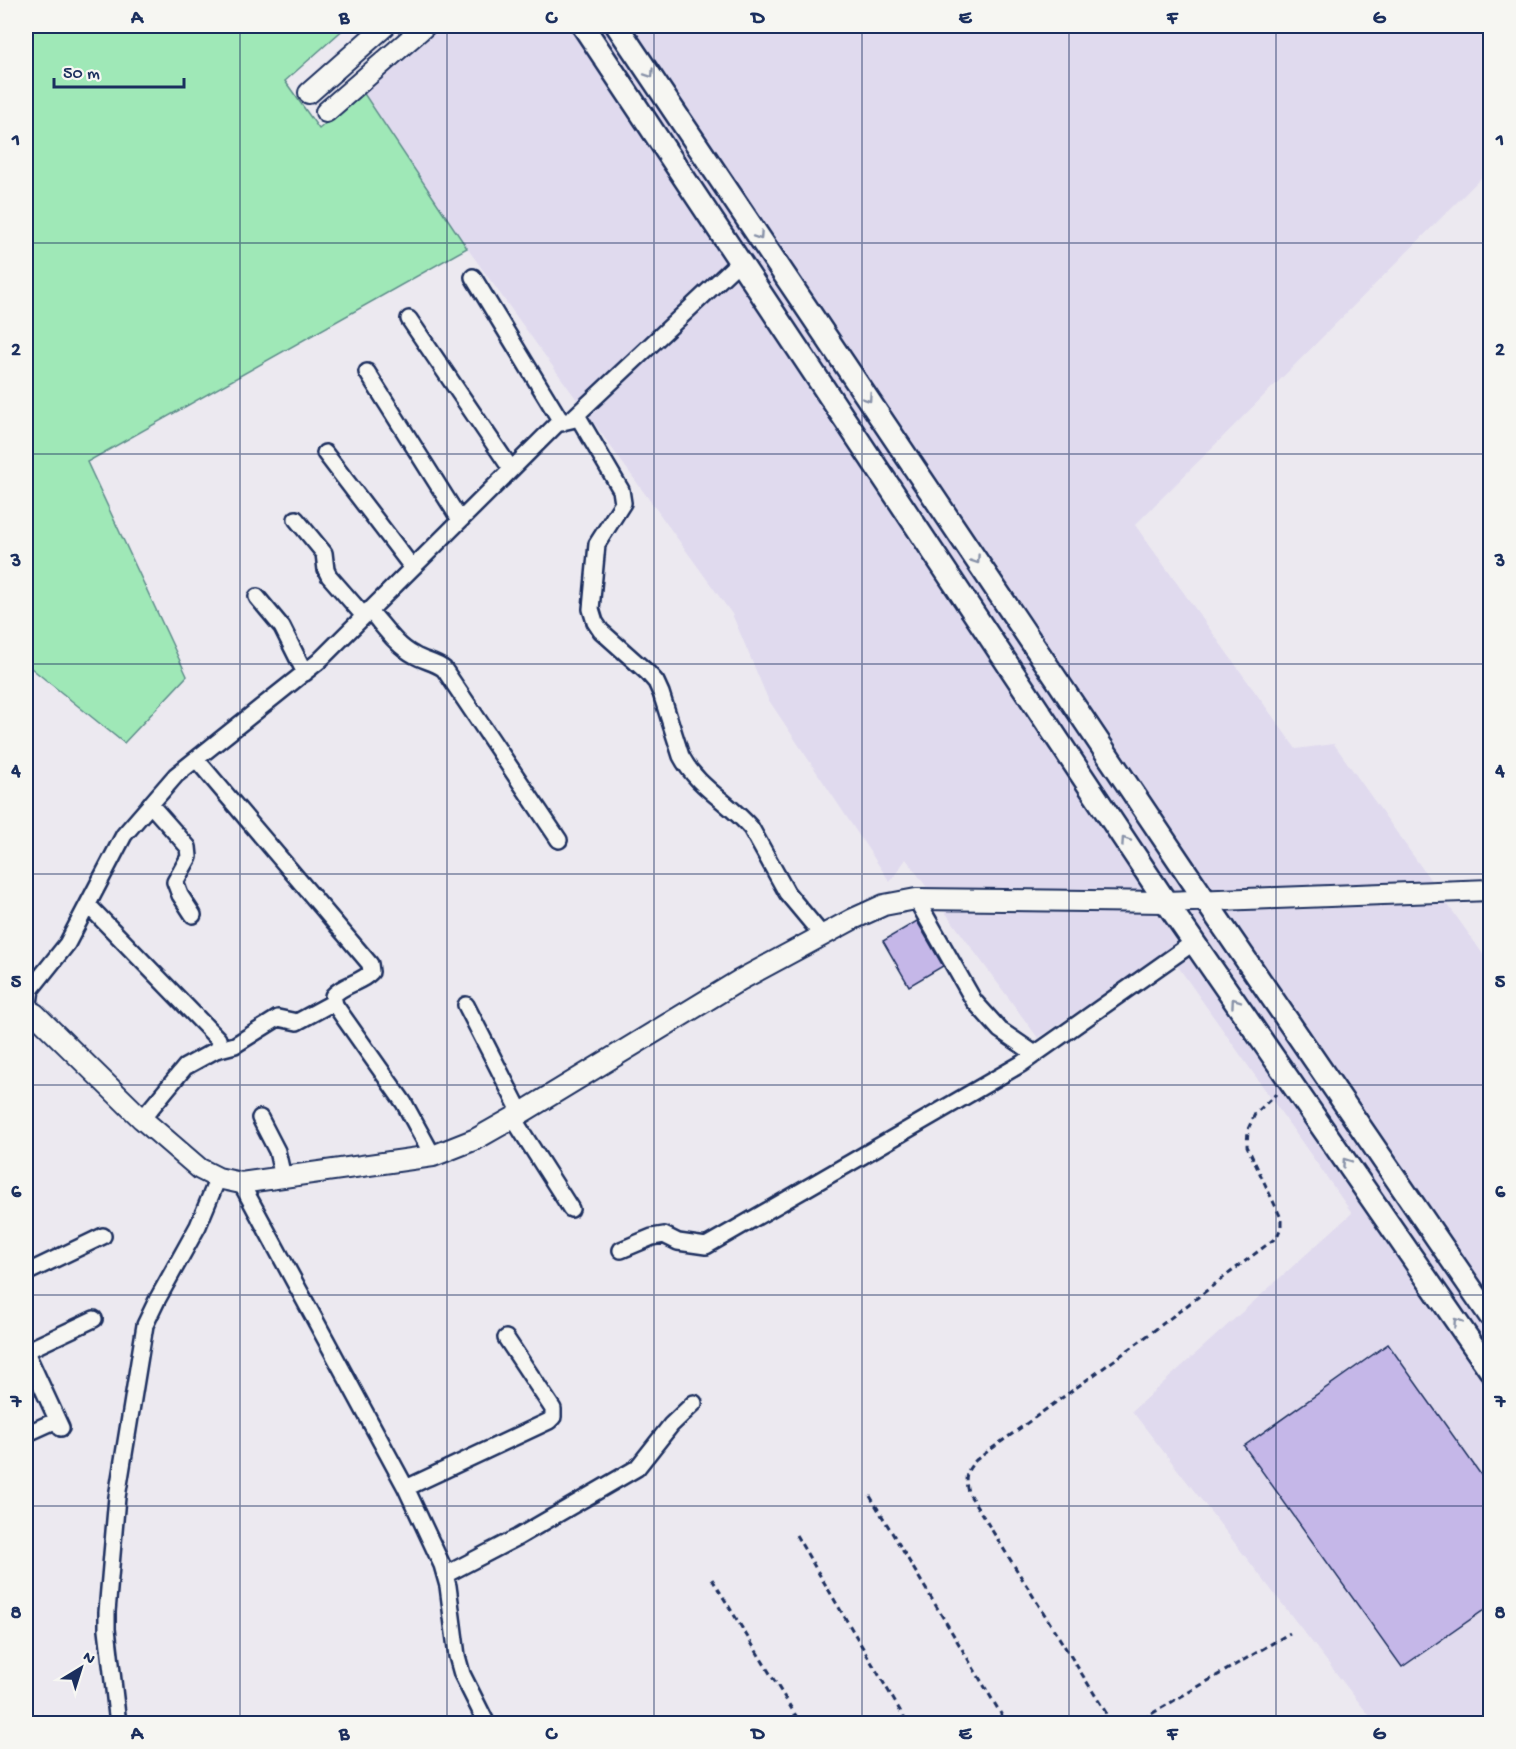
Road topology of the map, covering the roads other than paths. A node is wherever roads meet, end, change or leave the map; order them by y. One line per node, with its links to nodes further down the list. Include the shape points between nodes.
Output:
1 (385, 26): 5 (street)
2 (425, 26): 6 (street)
3 (583, 26): 7 (main road)
4 (617, 26): 26 (main road, one-way to 26)
5 (309, 93)
6 (326, 112)
7 (739, 262): 11 (street); 27 (main road, one-way to 7)
8 (473, 277): 12 (street)
9 (409, 319): 14 (street)
10 (367, 372): 16 (street)
11 (577, 416): 12 (street); 30 (street, via 623,498 597,544 591,609 595,622 656,682 686,766 704,787 744,819 787,893)
12 (562, 423): 14 (street)
13 (326, 453): 17 (street)
14 (511, 469): 16 (street)
15 (296, 519): 19 (street, via 324,553 328,576)
16 (460, 520): 17 (street)
17 (412, 567): 19 (street)
18 (257, 597): 20 (street, via 282,627)
19 (367, 613): 20 (street); 23 (street, via 405,649 444,669)
20 (305, 673): 21 (street)
21 (196, 759): 22 (street); 34 (street, via 370,964 371,972 338,991)
22 (150, 804): 28 (street, via 124,835); 29 (street, via 188,847 189,856 175,882)
23 (559, 840)
24 (1491, 890): 26 (street)
25 (915, 899): 27 (street); 30 (street, via 884,905); 38 (street, via 974,1001 1000,1030)
26 (1205, 900): 27 (street); 50 (main road)
27 (1166, 902): 31 (main road)
28 (88, 905): 33 (street, via 67,944); 37 (street, via 218,1039)
29 (193, 915)
30 (822, 935): 39 (street, via 740,980)
31 (1194, 942): 38 (street); 54 (main road, one-way to 31)
32 (26, 971): 33 (street)
33 (31, 989): 36 (street)
34 (334, 1002): 37 (street, via 297,1022 278,1018 235,1045); 42 (street, via 404,1103)
35 (466, 1005): 39 (street)
36 (27, 1010): 41 (street)
37 (216, 1050): 41 (street, via 185,1067)
38 (1035, 1054): 48 (street, via 706,1246 678,1242 664,1235)
39 (517, 1116): 42 (street, via 476,1139); 46 (street)
40 (260, 1118): 44 (street, via 277,1151)
41 (142, 1119): 43 (street, via 200,1169)
42 (433, 1156): 44 (street)
43 (218, 1178): 45 (street); 59 (street, via 144,1332 117,1497 107,1612)
44 (283, 1178): 45 (street)
45 (241, 1183): 57 (street)
46 (572, 1209)
47 (103, 1236): 49 (street)
48 (621, 1250)
49 (26, 1274)
50 (1491, 1316)
51 (94, 1319): 53 (street)
52 (506, 1338): 57 (street, via 553,1409 553,1417)
53 (26, 1352): 56 (street, via 59,1424)
54 (1491, 1370)
55 (694, 1403): 58 (street, via 637,1468)
56 (26, 1434)
57 (406, 1488): 58 (street)
58 (445, 1575): 60 (street, via 462,1674)
59 (118, 1724)
60 (487, 1724)

